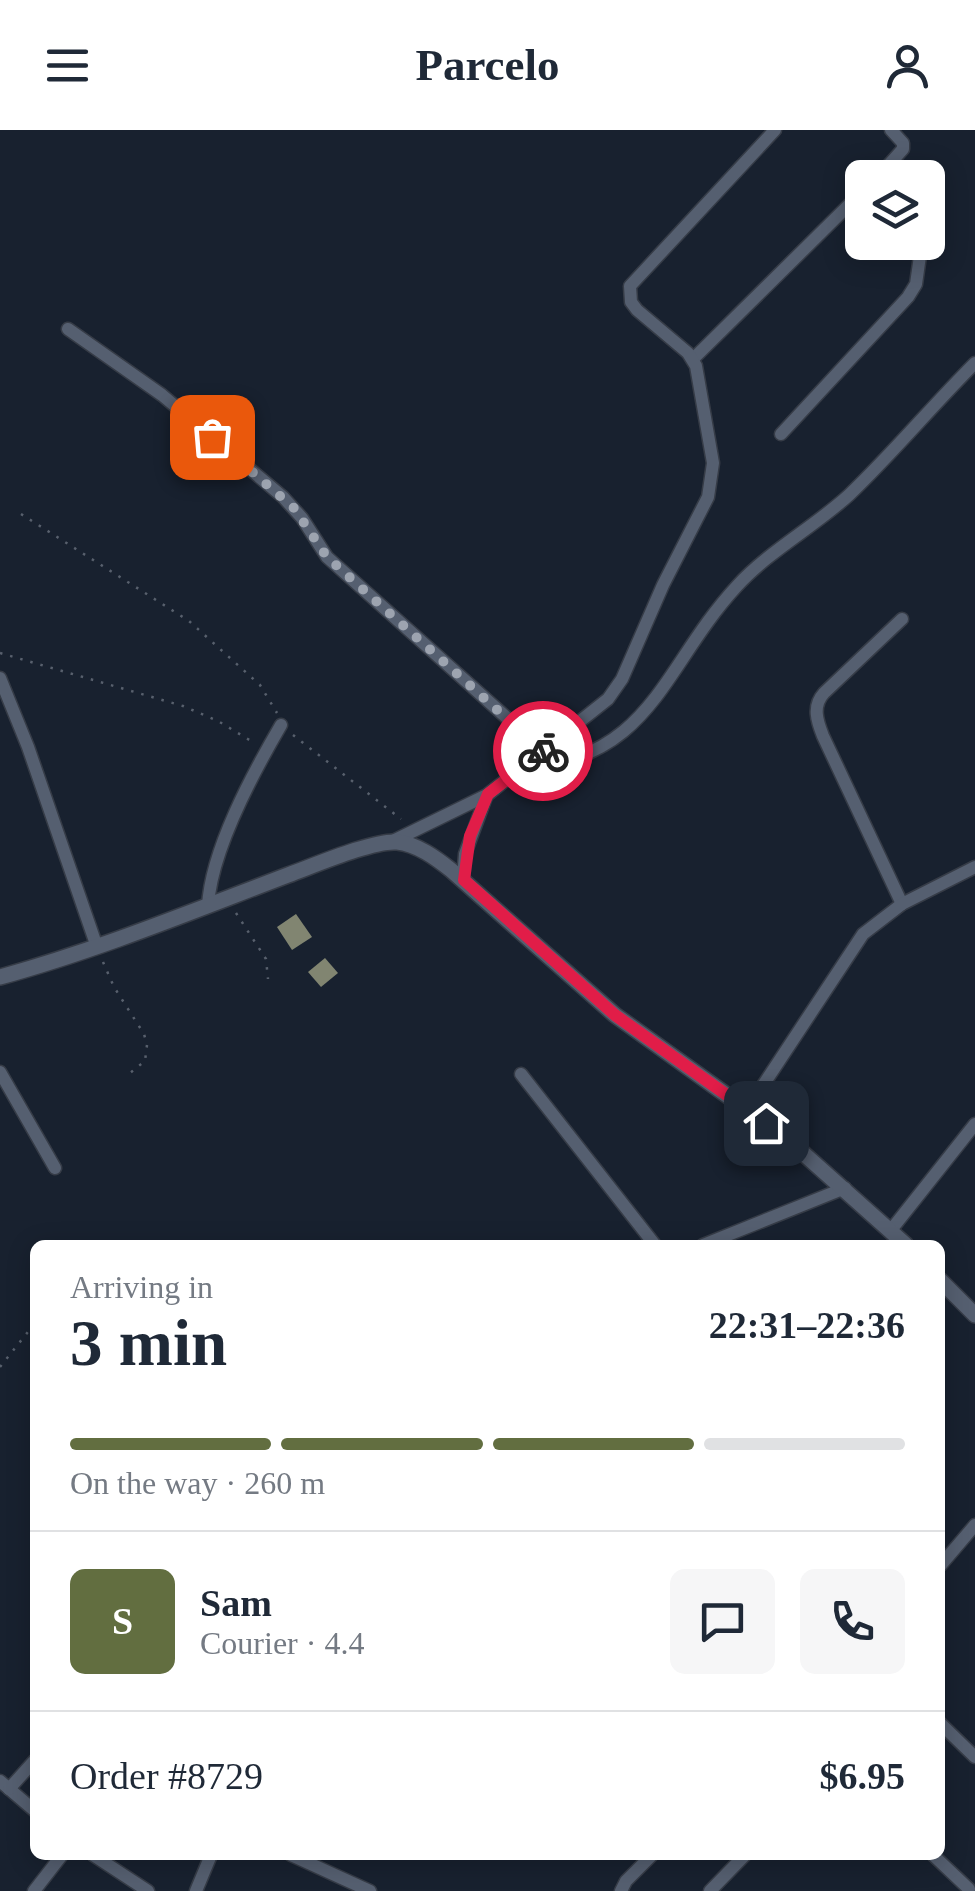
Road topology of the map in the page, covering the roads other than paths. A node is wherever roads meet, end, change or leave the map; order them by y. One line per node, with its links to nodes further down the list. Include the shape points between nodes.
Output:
1 (775, 130): 7 (street, via 630,286 637,310)
2 (892, 130): 3 (street, via 904,143)
3 (893, 160)
4 (845, 209): 7 (street)
5 (919, 260): 9 (street, via 908,297)
6 (68, 329): 13 (street, via 162,396 283,497 327,557)
7 (693, 359): 13 (street, via 711,440 708,496 622,679 608,699)
8 (975, 363): 14 (street, via 848,495 736,586 635,722 586,755)
9 (781, 434)
10 (902, 619): 19 (street, via 818,699 816,715)
11 (0, 678): 21 (street)
12 (281, 725): 20 (street, via 250,778)
13 (544, 750): 14 (street)
14 (519, 769): 15 (street)
15 (488, 794): 16 (street); 18 (street, via 470,836)
16 (394, 841): 18 (street, via 418,848); 20 (street)
17 (975, 867): 19 (street)
18 (464, 880): 25 (street, via 615,1015)
19 (902, 904): 25 (street, via 863,934)
20 (208, 906): 21 (street)
21 (97, 946): 22 (street)
22 (0, 977)
23 (0, 1072): 27 (street)
24 (521, 1074): 30 (street)
25 (748, 1108): 28 (street)
26 (975, 1124): 29 (street)
27 (55, 1168)
28 (845, 1188): 29 (street); 31 (street)
29 (891, 1230): 32 (street)
30 (650, 1240)
31 (732, 1240)
32 (901, 1240)
33 (945, 1285): 34 (street)
34 (975, 1315)
35 (975, 1525): 36 (street)
36 (945, 1556)
37 (945, 1729): 38 (street)
38 (975, 1757)
39 (30, 1764): 40 (street)
40 (5, 1785): 41 (street)
41 (30, 1807)
42 (58, 1860): 50 (street)
43 (101, 1860): 51 (street)
44 (209, 1860): 52 (street)
45 (302, 1860): 53 (street)
46 (647, 1860): 54 (street)
47 (736, 1860): 55 (street)
48 (939, 1860): 49 (street)
49 (971, 1888)
50 (34, 1891)
51 (148, 1891)
52 (196, 1891)
53 (370, 1891)
54 (621, 1891)
55 (710, 1891)

